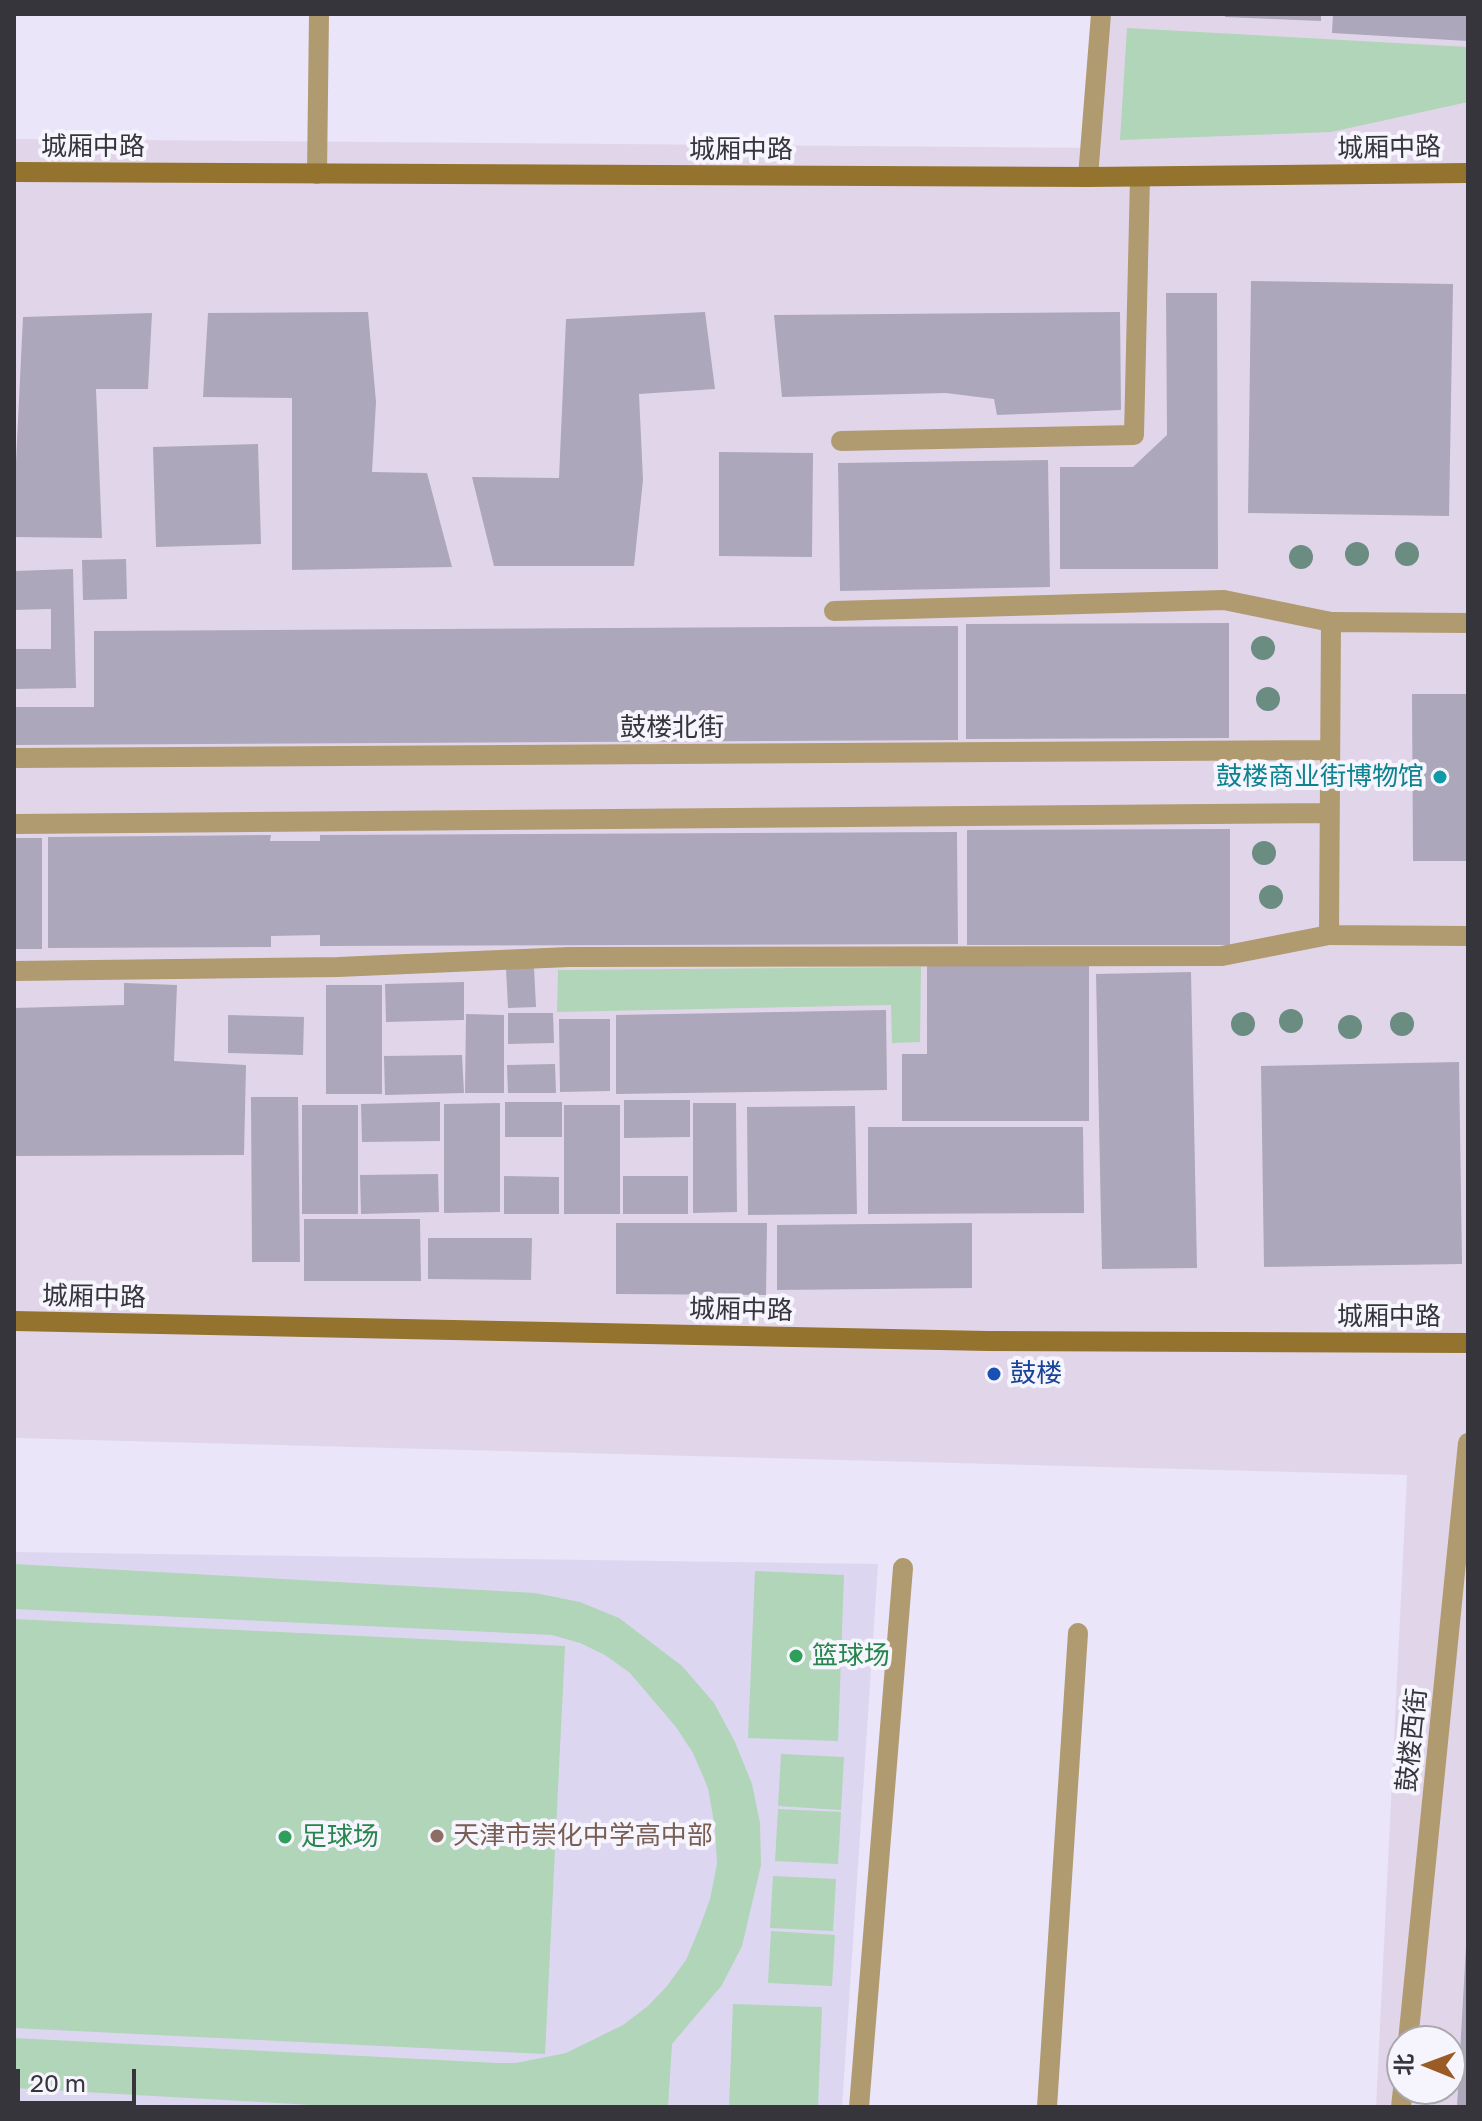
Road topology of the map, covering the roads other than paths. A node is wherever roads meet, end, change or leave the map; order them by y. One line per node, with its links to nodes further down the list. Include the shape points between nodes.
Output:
1 (319, 14): 5 (street)
2 (1101, 14): 6 (street)
3 (14, 172): 5 (main road, 城厢中路)
4 (1468, 173): 7 (main road, 城厢中路)
5 (317, 174): 6 (main road, 城厢中路)
6 (1088, 177): 7 (main road, 城厢中路)
7 (1140, 177): 8 (street, via 1134,435)
8 (841, 441)
9 (834, 611): 10 (street, via 1224,600)
10 (1331, 622): 11 (street); 12 (street)
11 (1468, 623)
12 (1330, 750): 13 (street, 鼓楼北街); 14 (street)
13 (14, 758)
14 (1329, 813): 15 (street); 16 (street)
15 (14, 824)
16 (1329, 935): 17 (street); 18 (street, via 1222,956 569,957 338,967)
17 (1468, 936)
18 (14, 971)
19 (14, 1321): 20 (main road, 城厢中路, via 972,1341)
20 (1468, 1343)
21 (1468, 1443): 24 (street, 鼓楼西街)
22 (903, 1568): 25 (street)
23 (1078, 1633): 26 (street)
24 (1410, 2025)
25 (859, 2107)
26 (1047, 2107)

